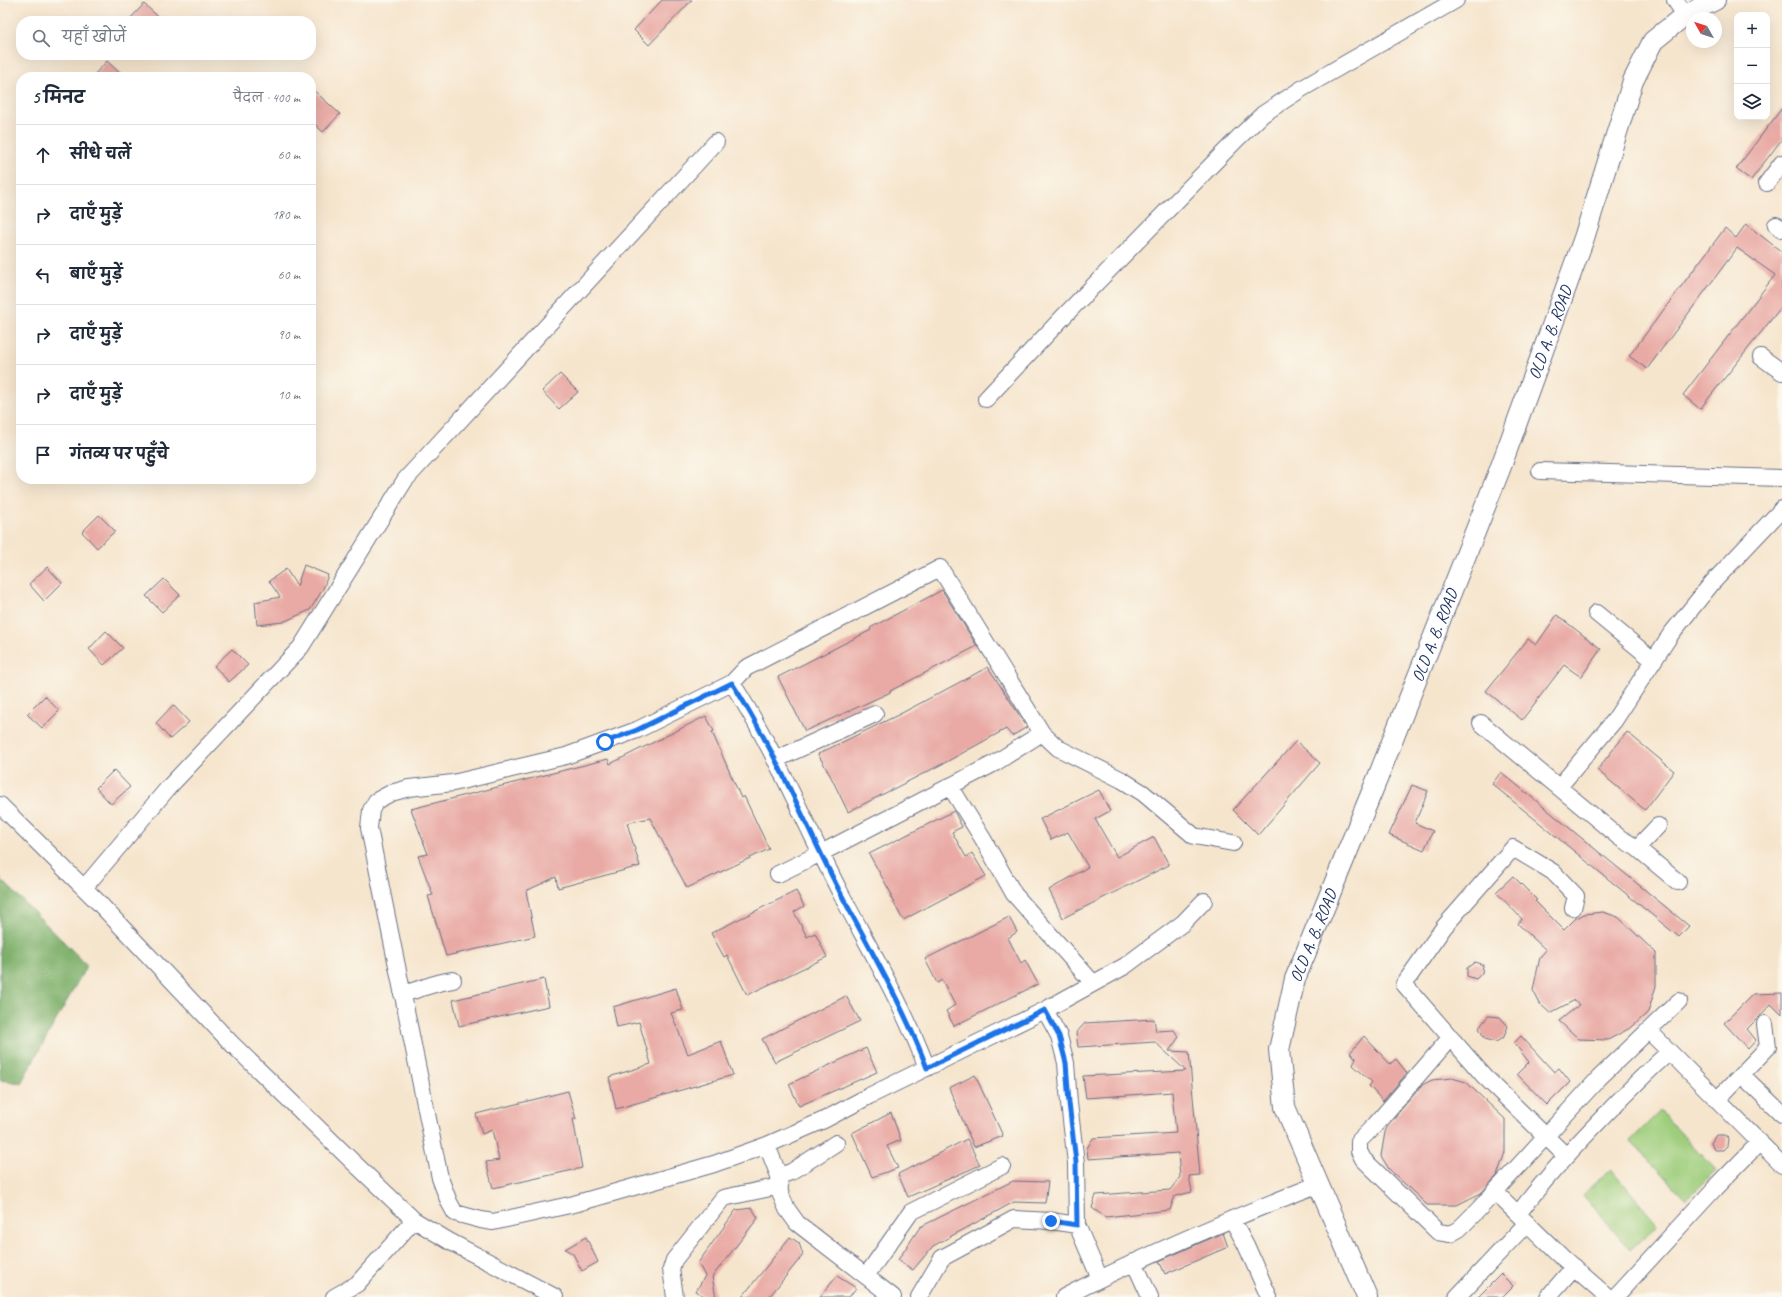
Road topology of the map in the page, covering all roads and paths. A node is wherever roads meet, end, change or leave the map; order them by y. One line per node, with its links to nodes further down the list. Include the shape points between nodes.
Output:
1 (1456, 0): 9 (street, via 1303,88 1263,114 1236,138)
2 (1716, 0): 3 (street, OLD A. B. ROAD)
3 (1680, 7): 54 (street, OLD A. B. ROAD, via 1653,41 1634,81 1584,238 1500,469 1295,979 1279,1050 1285,1107)
4 (716, 142): 29 (street, via 405,480 300,647 168,788)
5 (1782, 163): 6 (street)
6 (1767, 183)
7 (1761, 357): 8 (street)
8 (1782, 372)
9 (986, 399)
10 (1540, 471): 11 (street)
11 (1782, 478)
12 (1782, 509): 14 (street, via 1712,583)
13 (1596, 613): 14 (street)
14 (1653, 660): 21 (street, via 1614,721)
15 (732, 683): 18 (street, via 746,668 940,568); 19 (street); 34 (street, via 637,730 566,756 453,783 409,788 376,801 369,828)
16 (875, 714): 19 (street)
17 (1481, 723): 21 (street)
18 (1042, 733): 20 (street, via 995,763); 24 (street, via 1058,748 1143,793 1194,836)
19 (775, 760): 26 (street)
20 (950, 786): 26 (street); 33 (street, via 1014,894)
21 (1559, 787): 25 (street, via 1620,838)
22 (0, 805): 29 (street)
23 (1658, 826): 25 (street)
24 (1233, 843)
25 (1637, 848): 28 (street)
26 (821, 853): 27 (street); 42 (street, via 896,997)
27 (778, 874)
28 (1678, 882)
29 (84, 888): 58 (street, via 231,1043)
30 (1204, 901): 33 (street, via 1183,923 1125,966)
31 (1573, 908): 39 (street, via 1576,896 1553,872 1513,848 1444,927 1404,984)
32 (453, 980): 34 (street)
33 (1093, 983): 36 (street)
34 (402, 994): 42 (street, via 440,1178 448,1202 455,1213 493,1222 574,1204 714,1164 824,1120)
35 (1679, 1001): 38 (street)
36 (1045, 1010): 42 (street); 59 (street, via 1059,1036 1066,1063 1076,1162)
37 (1765, 1024): 40 (street)
38 (1649, 1031): 41 (street); 46 (street, via 1599,1078)
39 (1451, 1037): 46 (street, via 1484,1076); 55 (street, via 1359,1141 1359,1151 1363,1159 1438,1232 1450,1234 1459,1229)
40 (1775, 1047): 43 (street)
41 (1669, 1052): 44 (street); 50 (street, via 1650,1068)
42 (927, 1068)
43 (1742, 1075): 44 (street); 45 (street)
44 (1717, 1100): 47 (street)
45 (1782, 1114)
46 (1545, 1135): 50 (street); 55 (street)
47 (1760, 1142): 51 (street); 76 (street)
48 (836, 1143): 53 (street)
49 (770, 1153): 53 (street)
50 (1566, 1156): 56 (street, via 1541,1183)
51 (1782, 1164)
52 (1002, 1166): 62 (street, via 911,1212)
53 (779, 1181): 62 (street, via 780,1194 797,1223); 66 (street, via 723,1198 674,1260 671,1269)
54 (1318, 1184): 57 (street); 72 (street, OLD A. B. ROAD)
55 (1494, 1192): 56 (street)
56 (1523, 1218): 61 (street); 73 (street)
57 (1232, 1219): 60 (street); 71 (street)
58 (414, 1220): 64 (street, via 357,1284); 65 (street)
59 (1077, 1225): 63 (street); 68 (street, via 1014,1219 942,1258)
60 (1134, 1262): 63 (street); 70 (street)
61 (1574, 1267): 74 (street); 75 (street)
62 (866, 1276): 67 (street)
63 (1100, 1279): 69 (street)
64 (334, 1297)
65 (555, 1297)
66 (675, 1297)
67 (893, 1297)
68 (919, 1297)
69 (1064, 1297)
70 (1150, 1297)
71 (1269, 1297)
72 (1367, 1297)
73 (1457, 1297)
74 (1548, 1297)
75 (1608, 1297)
76 (1615, 1297)

